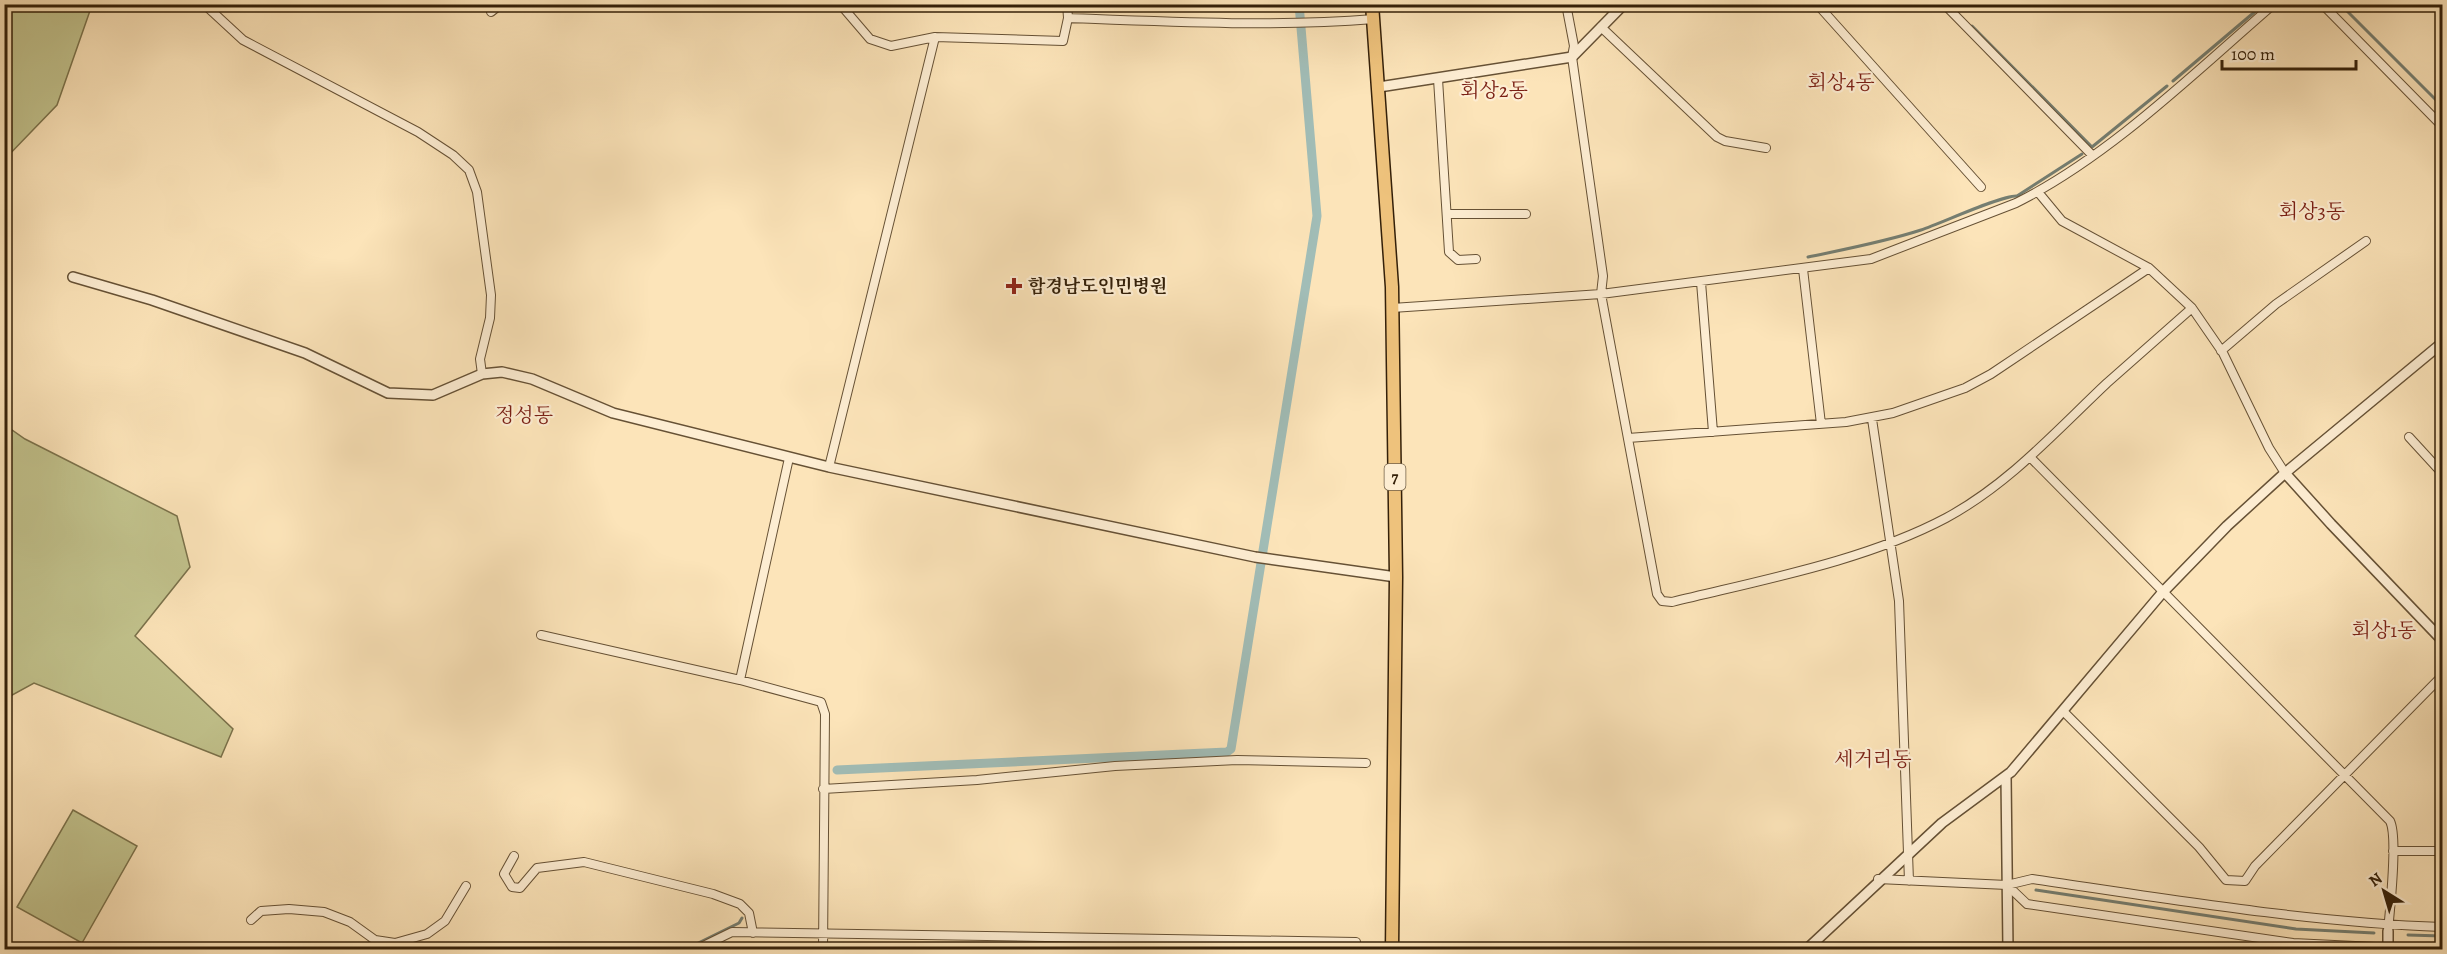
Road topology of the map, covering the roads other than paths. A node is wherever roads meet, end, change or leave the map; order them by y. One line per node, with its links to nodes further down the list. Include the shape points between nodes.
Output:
1 (204, 4): 38 (street, via 243,40 418,132 469,170 477,192 492,295 480,359)
2 (501, 4): 12 (street)
3 (840, 4): 16 (street, via 870,39 891,45)
4 (1067, 4): 13 (street)
5 (1372, 4): 14 (highway, 7)
6 (1566, 4): 17 (street, via 1574,46)
7 (1624, 4): 15 (street)
8 (1817, 4): 23 (street)
9 (1944, 4): 22 (street)
10 (2274, 4): 22 (street)
11 (2322, 4): 20 (street)
12 (491, 12)
13 (1068, 18): 14 (street, via 1289,24); 16 (street, via 1063,41)
14 (1374, 19): 19 (highway, 7)
15 (1601, 27): 17 (street); 21 (street, via 1717,136)
16 (935, 37): 46 (street)
17 (1572, 57): 18 (street); 33 (street, via 1603,276)
18 (1438, 79): 19 (street); 25 (street)
19 (1379, 87): 34 (highway, 7)
20 (2442, 126)
21 (1766, 148)
22 (2092, 155): 24 (street)
23 (1982, 187)
24 (2038, 192): 29 (street, via 2068,226); 30 (street, via 1871,259)
25 (1448, 214): 26 (street); 28 (street, via 1449,252 1458,260)
26 (1527, 214)
27 (2366, 241): 37 (street, via 2276,304)
28 (1476, 259)
29 (2148, 268): 35 (street); 39 (street, via 1979,381 1939,399)
30 (1803, 269): 32 (street); 40 (street)
31 (73, 277): 38 (street, via 305,353 388,393 433,395)
32 (1701, 282): 33 (street); 41 (street)
33 (1602, 294): 34 (street); 43 (street)
34 (1392, 308): 50 (highway, 7)
35 (2192, 308): 37 (street); 45 (street)
36 (2442, 343): 47 (street)
37 (2221, 351): 47 (street)
38 (482, 374): 44 (street, via 501,372 532,379 613,413)
39 (1872, 418): 40 (street); 49 (street)
40 (1821, 424): 41 (street)
41 (1713, 432): 43 (street)
42 (2409, 437): 48 (street)
43 (1628, 438): 49 (street, via 1657,594 1662,601 1769,579)
44 (789, 458): 46 (street); 55 (street)
45 (2031, 458): 49 (street, via 1949,516); 51 (street)
46 (829, 467): 50 (street, via 1255,557)
47 (2285, 473): 51 (street); 53 (street)
48 (2442, 473)
49 (1891, 543): 63 (street, via 1899,601)
50 (1396, 577): 80 (highway, 7)
51 (2162, 592): 56 (street); 58 (street)
52 (541, 635): 55 (street)
53 (2442, 640)
54 (2442, 676): 58 (street)
55 (740, 680): 60 (street, via 821,702 825,714)
56 (2063, 711): 58 (street, via 2199,847 2226,880 2245,881); 59 (street)
57 (1366, 763): 60 (street, via 1238,760)
58 (2344, 774): 61 (street, via 2390,821)
59 (2006, 776): 63 (street, via 1942,822); 67 (street)
60 (823, 789): 73 (street)
61 (2392, 851): 62 (street); 71 (street)
62 (2442, 851)
63 (1907, 854): 65 (street); 66 (street)
64 (514, 856): 72 (street, via 504,874 513,886 520,888 537,868 584,862 740,904 749,913)
65 (1878, 879): 66 (street); 81 (street)
66 (1909, 881): 67 (street)
67 (2007, 885): 71 (street, via 2032,879); 76 (street, via 2027,904 2293,943); 82 (street)
68 (466, 886): 74 (street, via 445,921 427,934 395,943)
69 (251, 920): 74 (street, via 261,911 312,910 350,922)
70 (2442, 927): 71 (street)
71 (2389, 928): 76 (street)
72 (753, 933): 73 (street); 78 (street, via 732,932)
73 (823, 935): 75 (street); 79 (street)
74 (375, 940): 77 (street)
75 (1356, 942)
76 (2388, 949): 83 (street)
77 (369, 950)
78 (695, 950)
79 (823, 950)
80 (1392, 950)
81 (1806, 950)
82 (2008, 950)
83 (2438, 950)

